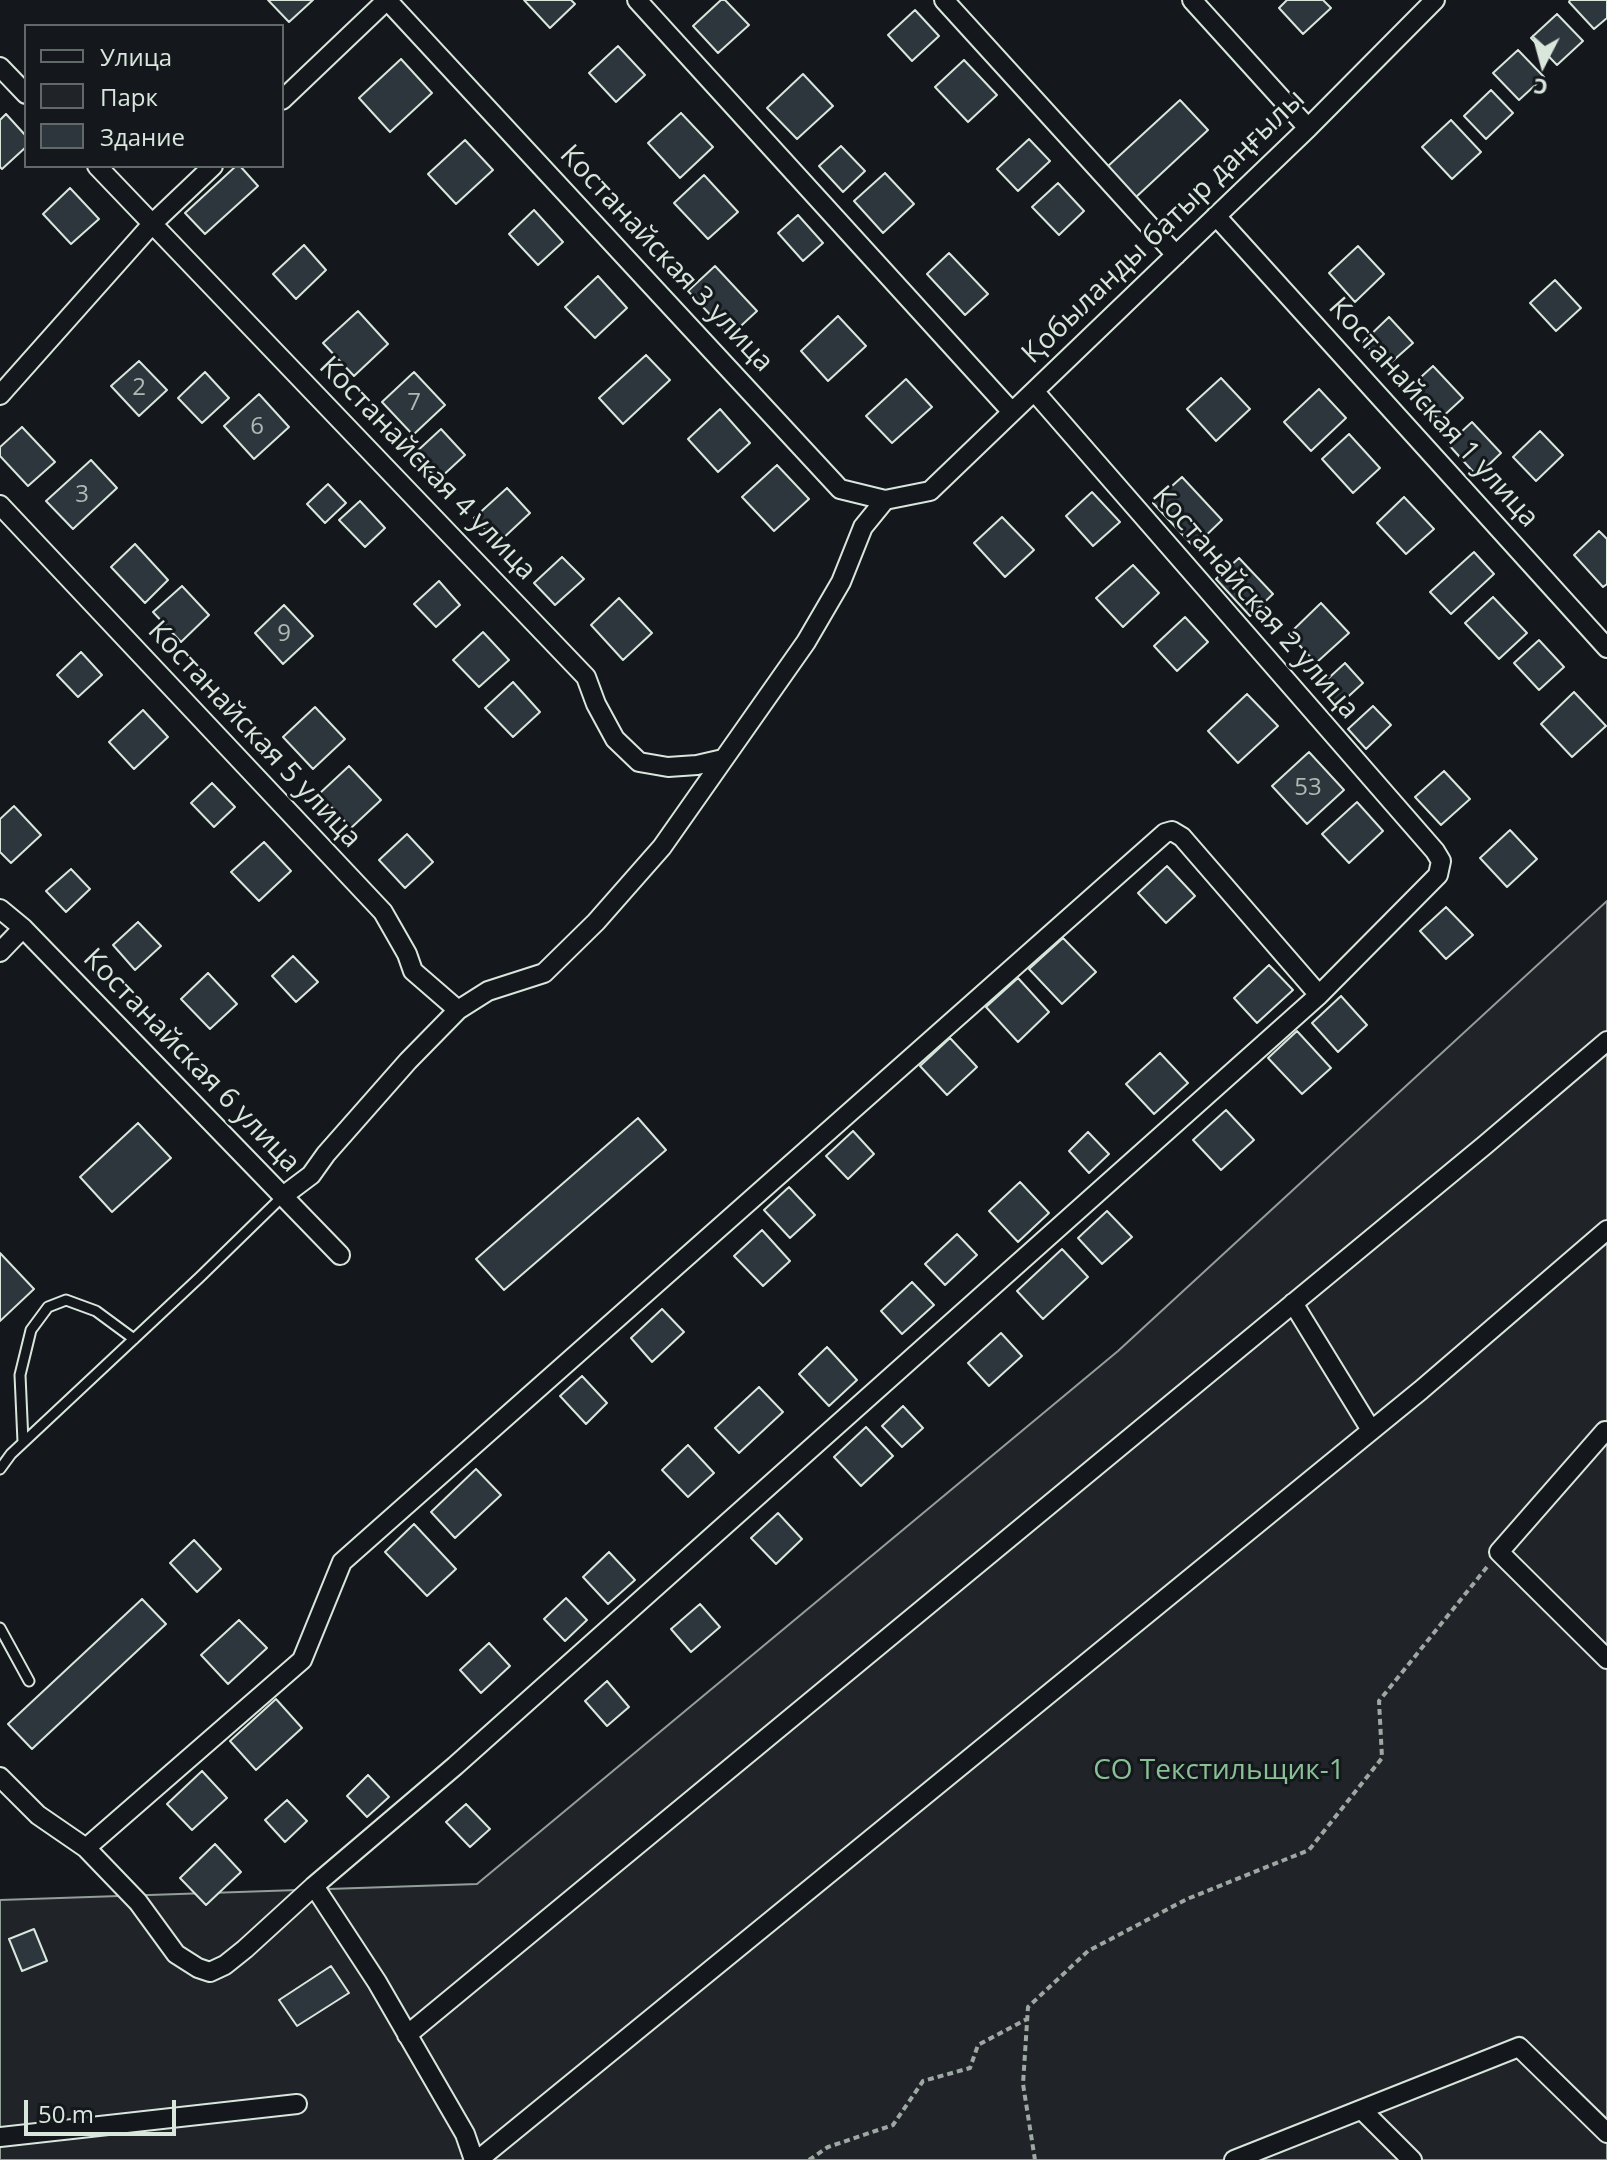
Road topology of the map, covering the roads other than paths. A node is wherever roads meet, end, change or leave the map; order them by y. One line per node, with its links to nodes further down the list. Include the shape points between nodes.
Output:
1 (387, 0): 8 (street); 19 (street, Костанайская 3 улица, via 840,489)
2 (637, 0): 17 (street)
3 (944, 0): 14 (street)
4 (1192, 0): 9 (street)
5 (1435, 0): 9 (street, Қобыланды батыр даңғылы)
6 (0, 67): 7 (street)
7 (24, 92)
8 (284, 98)
9 (1308, 128): 12 (street, Қобыланды батыр даңғылы)
10 (99, 168): 13 (street, Костанайская 4 улица)
11 (211, 168): 13 (street)
12 (1216, 216): 14 (street, Қобыланды батыр даңғылы); 21 (street, Костанайская 1 улица)
13 (153, 223): 16 (street); 22 (street, Костанайская 4 улица, via 586,677 615,739 639,762 668,767)
14 (1176, 255): 15 (street, Қобыланды батыр даңғылы)
15 (1034, 391): 17 (street, Қобыланды батыр даңғылы); 26 (street, Костанайская 2 улица, via 1441,861 1438,875)
16 (0, 395)
17 (1012, 412): 18 (street, Қобыланды батыр даңғылы)
18 (930, 491): 19 (street, Костанайская 3 улица)
19 (885, 500): 22 (street, via 863,527 841,582 806,642)
20 (0, 505): 27 (street, Костанайская 5 улица, via 383,912 413,971)
21 (1607, 648)
22 (723, 759): 27 (street, via 662,847 544,973 488,991)
23 (0, 909): 24 (street, Костанайская 6 улица)
24 (23, 928): 25 (street); 29 (street, Костанайская 6 улица)
25 (0, 952)
26 (1319, 995): 42 (street, via 1182,837 1165,833 342,1562 302,1660); 43 (street)
27 (458, 1010): 29 (street, via 311,1175)
28 (1607, 1041): 32 (street)
29 (283, 1196): 31 (street, Костанайская 6 улица); 33 (lane)
30 (1607, 1230): 34 (street)
31 (340, 1255)
32 (1293, 1303): 34 (street); 44 (street)
33 (134, 1339): 36 (lane); 36 (lane, via 96,1311 66,1300 48,1307 31,1330 20,1375)
34 (1371, 1430): 49 (street)
35 (1606, 1431): 39 (street, via 1499,1552)
36 (23, 1442): 37 (lane)
37 (0, 1469)
38 (0, 1628): 40 (lane)
39 (1607, 1659)
40 (29, 1681)
41 (0, 1777): 42 (street, via 38,1815)
42 (86, 1848): 43 (street, via 138,1902 176,1954 210,1972 245,1949)
43 (314, 1886): 44 (street)
44 (407, 2035): 49 (street)
45 (297, 2104): 48 (street)
46 (1362, 2110): 47 (street, via 1519,2047); 50 (street); 51 (street)
47 (1607, 2133)
48 (0, 2137)
49 (476, 2160)
50 (1234, 2160)
51 (1412, 2160)

